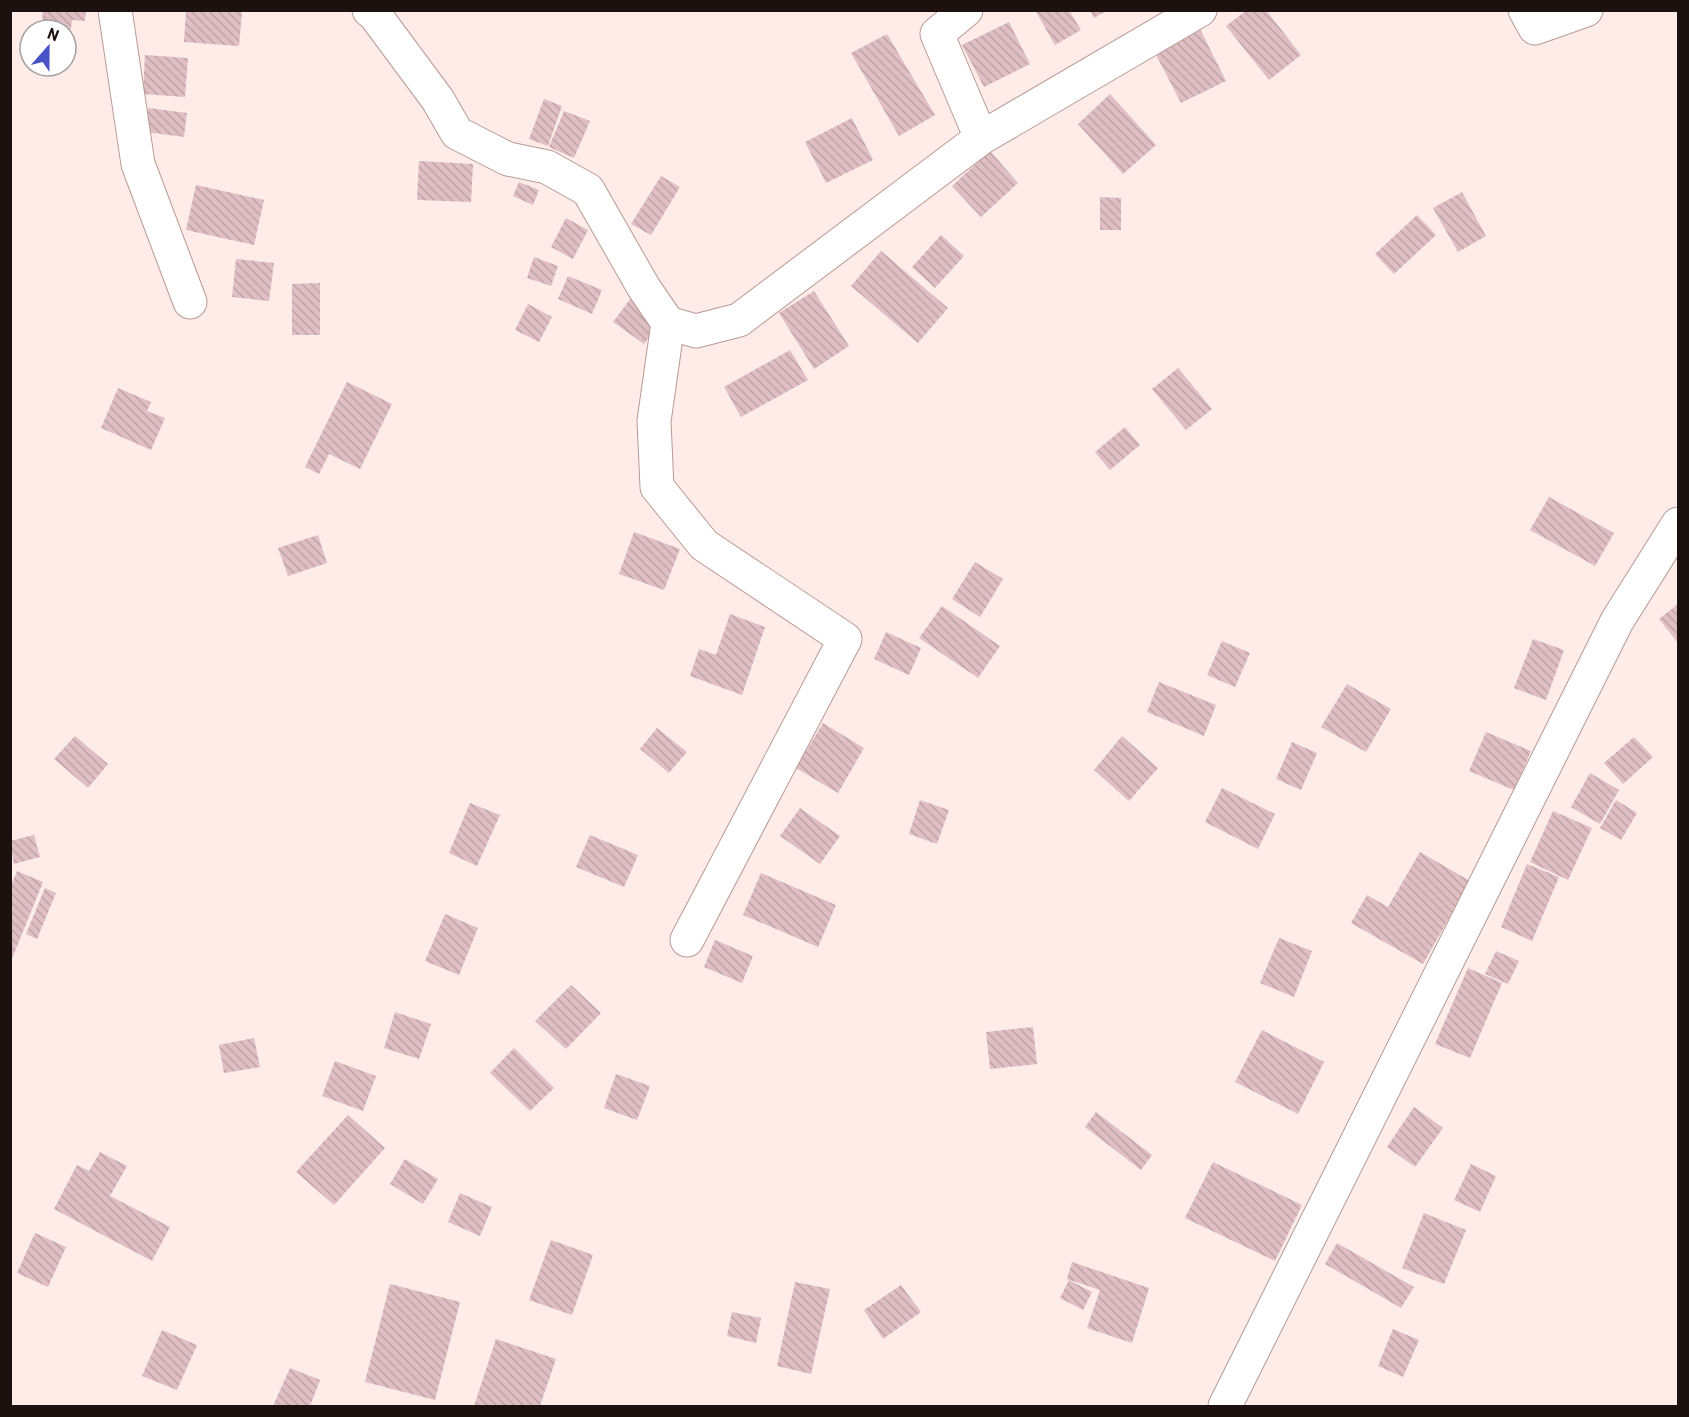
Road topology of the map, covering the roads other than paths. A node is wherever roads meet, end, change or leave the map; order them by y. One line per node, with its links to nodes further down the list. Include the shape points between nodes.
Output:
1 (115, 10): 8 (street, via 138,164)
2 (369, 10): 9 (street, via 438,100 457,133 508,159 547,167 588,190)
3 (966, 10): 7 (street, via 937,34)
4 (1200, 10): 7 (street)
5 (1525, 10): 6 (street, via 1535,28)
6 (1586, 10)
7 (981, 138): 9 (street, via 739,320 696,331)
8 (190, 302)
9 (668, 323): 11 (street, via 654,421 657,487 704,545 845,639)
10 (1678, 524): 12 (street, via 1617,621)
11 (687, 940)
12 (1225, 1407)

